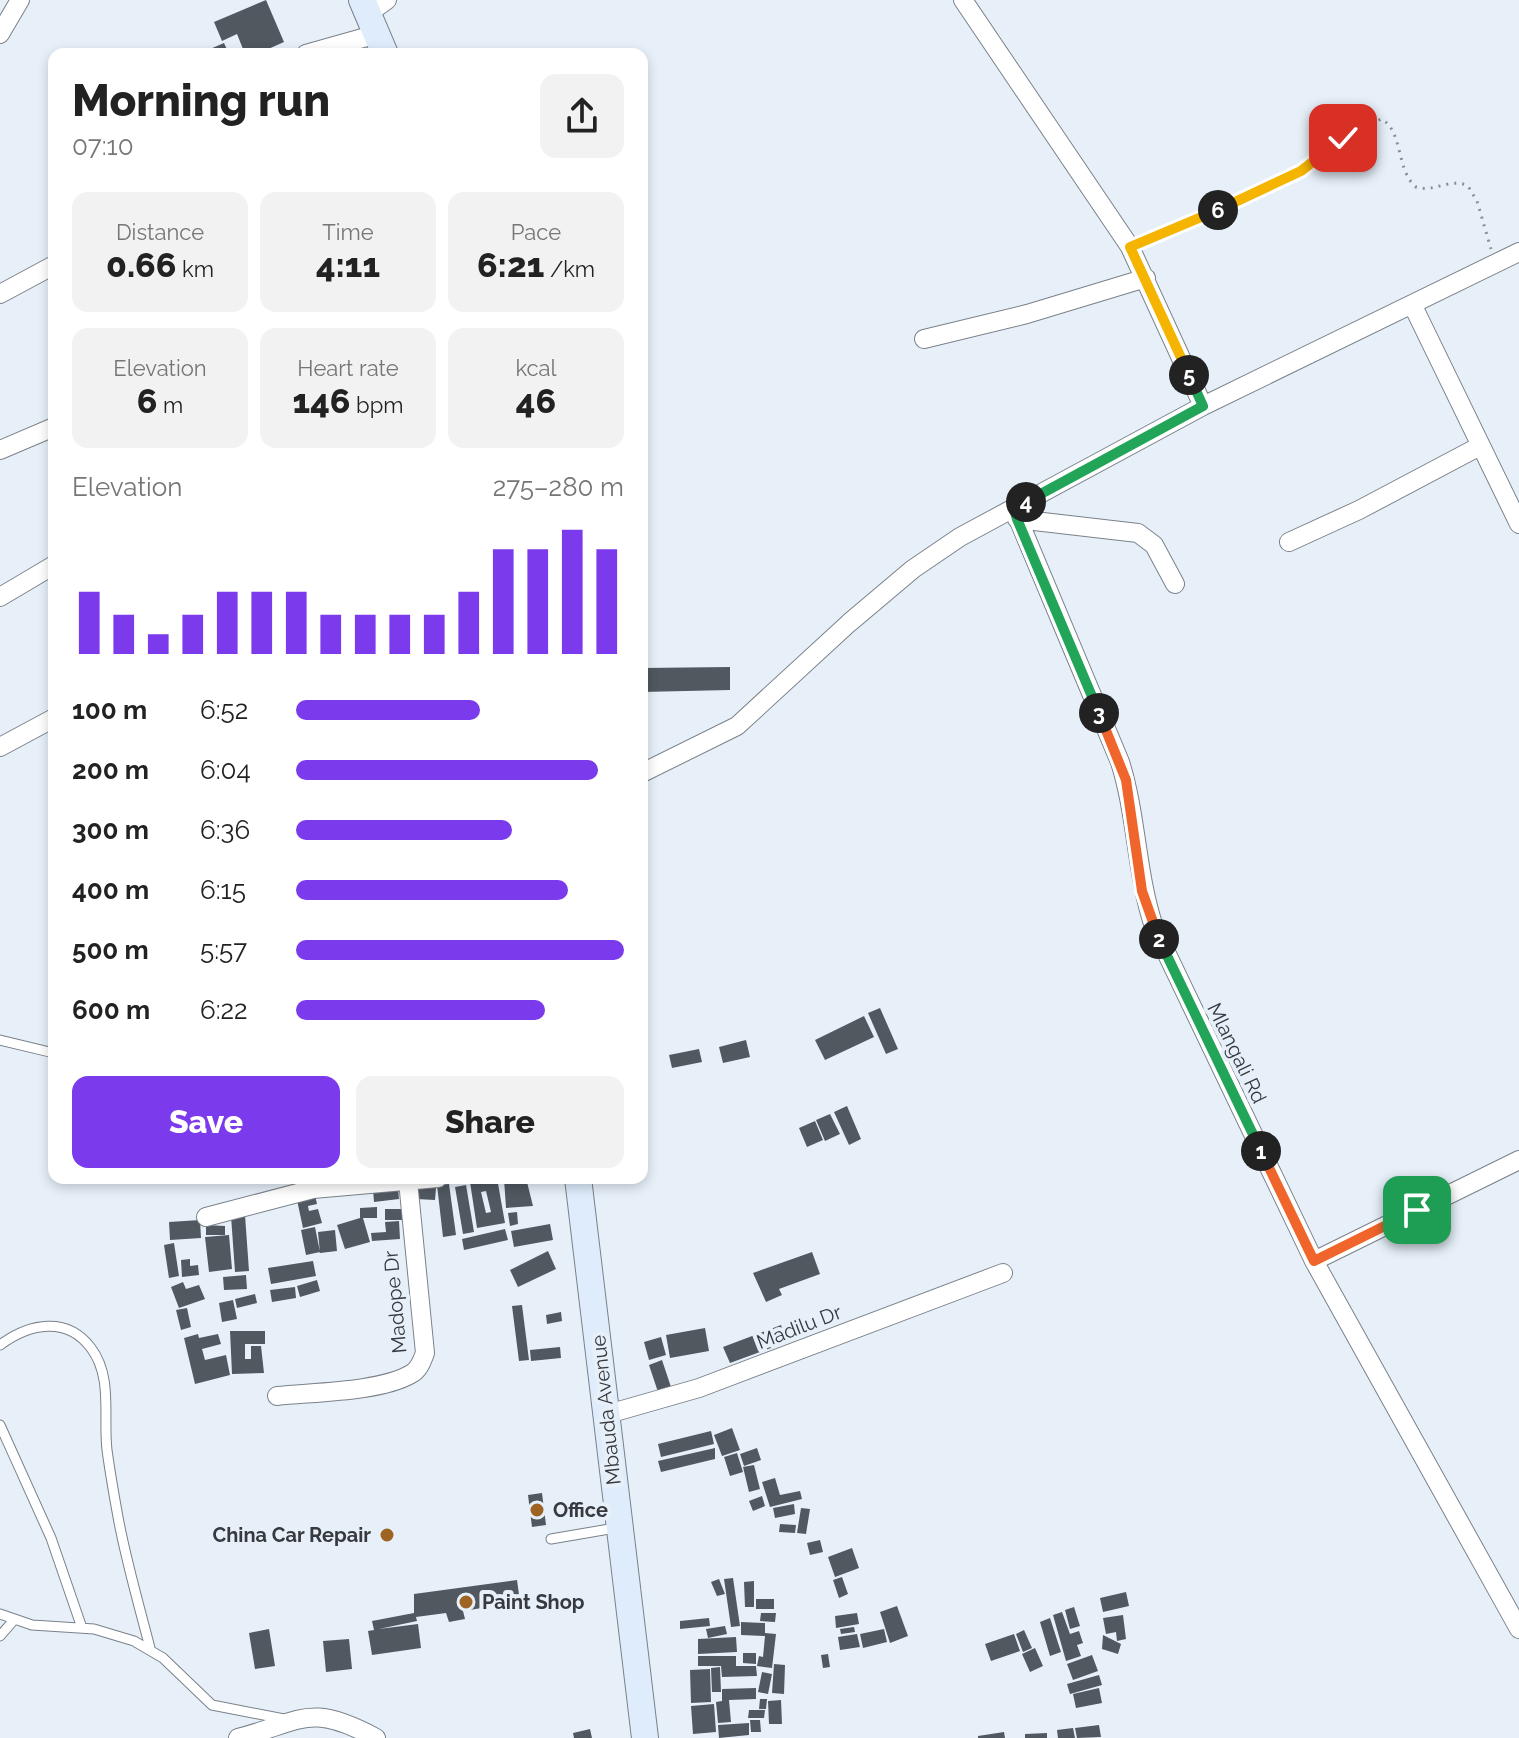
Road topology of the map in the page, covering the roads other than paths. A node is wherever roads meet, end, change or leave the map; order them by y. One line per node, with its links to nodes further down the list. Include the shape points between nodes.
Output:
1 (20, 0): 4 (street)
2 (963, 0): 8 (street)
3 (376, 20): 5 (street)
4 (0, 34)
5 (318, 48)
6 (1519, 252): 10 (street)
7 (48, 268): 9 (street)
8 (1146, 278): 11 (street); 12 (street)
9 (0, 294)
10 (1413, 306): 12 (street); 14 (street)
11 (924, 339)
12 (1203, 406): 16 (street)
13 (48, 430): 15 (street)
14 (1480, 446): 17 (street); 18 (street)
15 (0, 450)
16 (1016, 514): 20 (street, via 1138,533 1154,545); 24 (street, via 960,537 913,569 737,726); 32 (street, Mlangali Rd, via 1120,762 1142,891 1154,927)
17 (1519, 524)
18 (1289, 542)
19 (48, 569): 21 (street)
20 (1175, 584)
21 (0, 597)
22 (48, 721): 23 (street)
23 (0, 747)
24 (648, 770)
25 (0, 1040): 26 (lane)
26 (48, 1052)
27 (1519, 1160): 32 (street)
28 (377, 1184): 31 (street, via 294,1192)
29 (408, 1184): 35 (street, Madope Dr, via 422,1364 412,1374 376,1384)
30 (579, 1184): 36 (street, Mbauda Avenue)
31 (206, 1217)
32 (1314, 1261): 43 (street, Mlangali Rd)
33 (1003, 1273): 36 (street, Madilu Dr, via 699,1388)
34 (0, 1345): 45 (lane, via 30,1328 51,1325 69,1328 98,1360 118,1519)
35 (277, 1396)
36 (608, 1414): 38 (street, Mbauda Avenue)
37 (0, 1425): 42 (lane, via 51,1538)
38 (619, 1528): 39 (lane); 49 (street, Mbauda Avenue)
39 (551, 1539)
40 (0, 1614): 41 (lane)
41 (13, 1621): 42 (lane); 44 (lane)
42 (82, 1628): 45 (lane)
43 (1519, 1629)
44 (0, 1636)
45 (150, 1648): 46 (lane, via 212,1705)
46 (287, 1720): 47 (street); 48 (street, via 332,1717)
47 (238, 1738)
48 (376, 1738)
49 (645, 1738)

